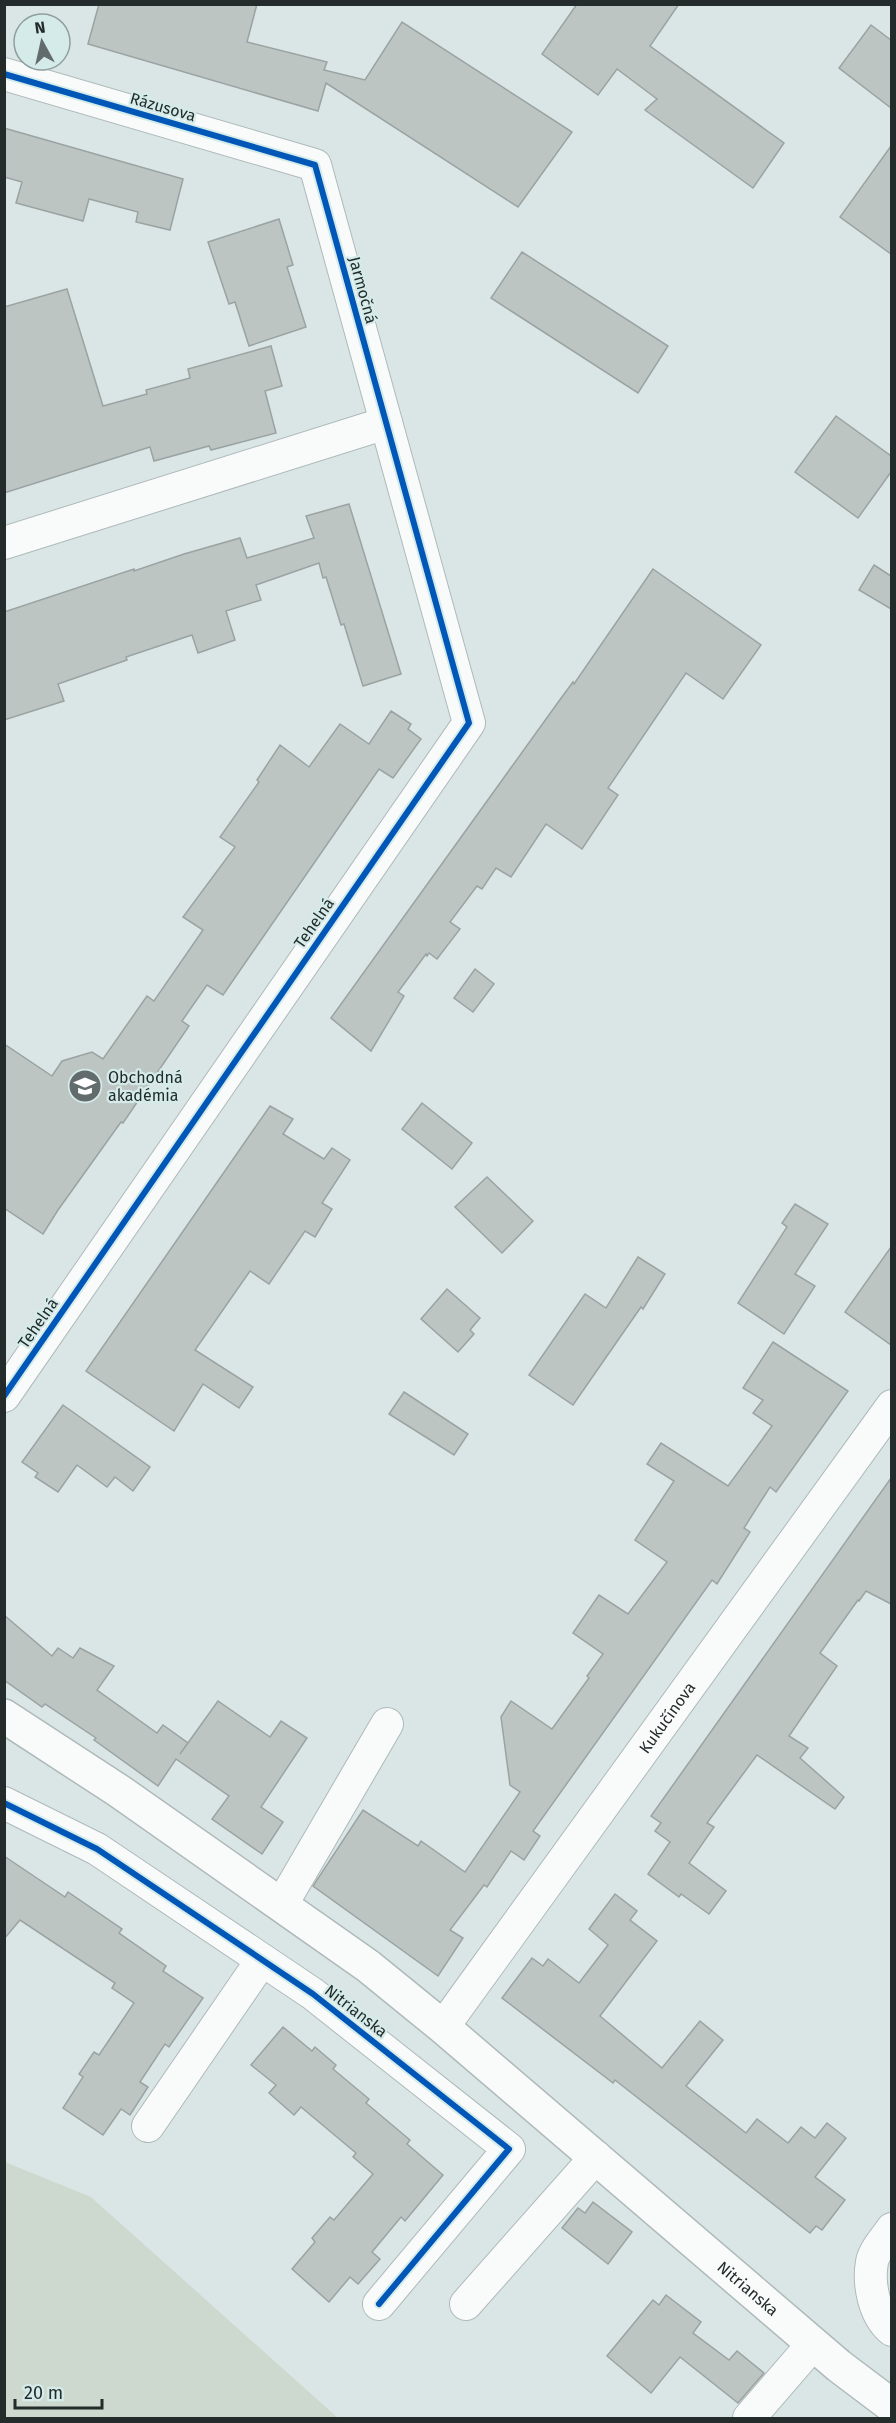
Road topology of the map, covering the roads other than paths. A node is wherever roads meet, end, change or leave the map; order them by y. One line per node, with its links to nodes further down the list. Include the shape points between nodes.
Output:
1 (4, 74): 2 (street, Rázusova)
2 (315, 165): 3 (street, Jarmočná)
3 (386, 423): 4 (street); 5 (street, Tehelná, via 469,723)
4 (4, 543)
5 (4, 1396)
6 (891, 1406): 12 (street, Kukučínova)
7 (4, 1716): 10 (main road, Nitrianska)
8 (387, 1724): 10 (street)
9 (4, 1803): 11 (street, Nitrianska, via 97,1849)
10 (282, 1904): 12 (main road, Nitrianska)
11 (262, 1960): 13 (street); 16 (street, Nitrianska, via 313,1994 509,2149)
12 (444, 2027): 14 (main road, Nitrianska)
13 (148, 2126)
14 (596, 2157): 17 (street); 19 (main road, Nitrianska)
15 (891, 2229): 18 (street, via 872,2261 872,2294)
16 (378, 2304)
17 (466, 2304)
18 (891, 2330)
19 (813, 2344): 20 (main road, Nitrianska); 21 (street)
20 (891, 2406)
21 (749, 2418)

